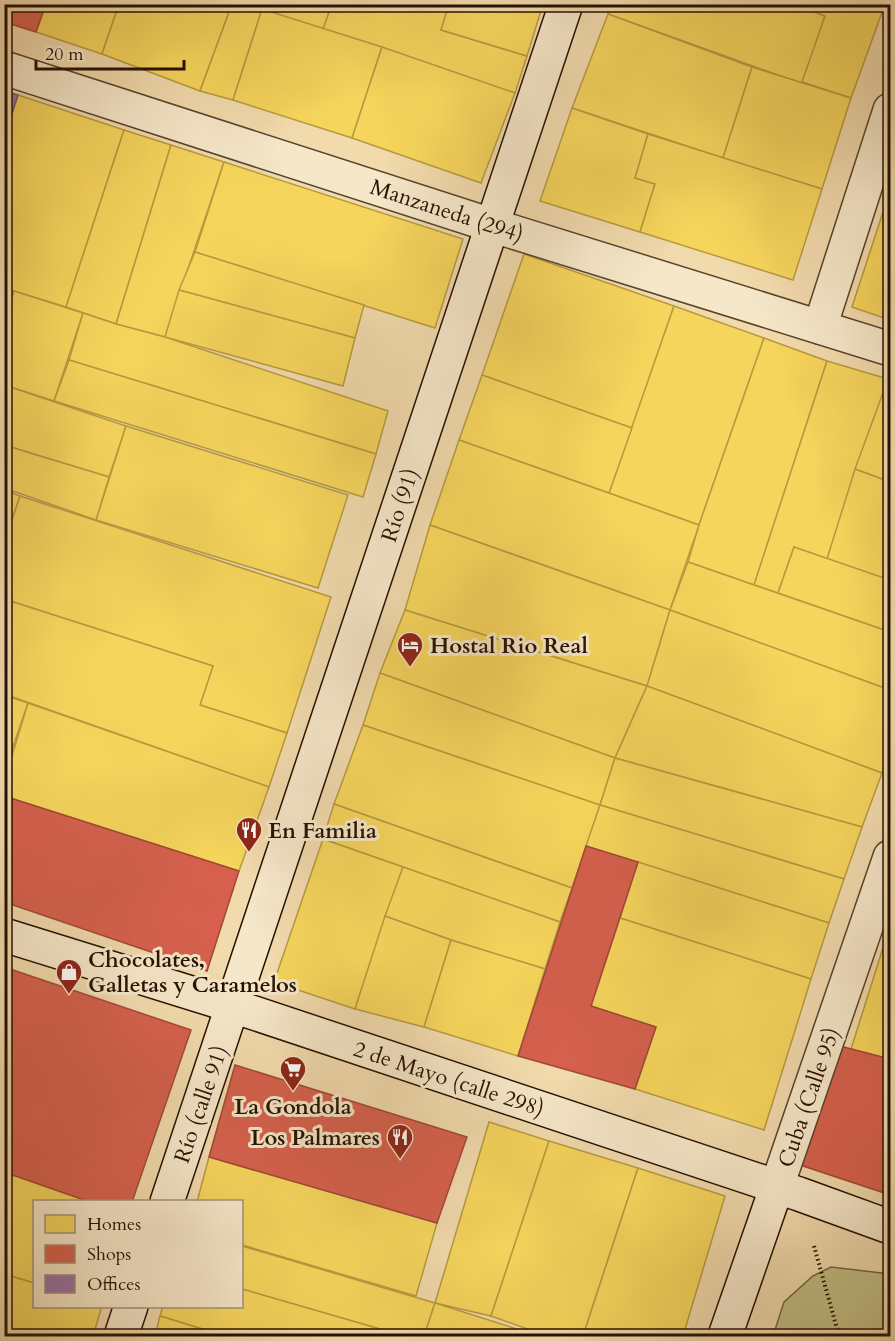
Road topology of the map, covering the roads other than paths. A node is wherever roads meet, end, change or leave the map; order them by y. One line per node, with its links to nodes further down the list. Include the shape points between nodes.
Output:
1 (566, 4): 4 (street, Río (91))
2 (4, 68): 4 (street, Manzaneda (294))
3 (891, 110): 5 (street)
4 (491, 225): 5 (street, Manzaneda (294)); 9 (street, Río (91))
5 (820, 327): 6 (street, Manzaneda (294))
6 (891, 349)
7 (891, 857): 10 (street, Cuba (Calle 95))
8 (4, 935): 9 (street, 2 de Mayo (calle 298))
9 (232, 1006): 10 (street, 2 de Mayo (calle 298)); 11 (street, Río (calle 91))
10 (788, 1190): 12 (street, 2 de Mayo (calle 298)); 15 (street, Cuba (Calle 95))
11 (167, 1200)
12 (891, 1227)
13 (130, 1308): 14 (street)
14 (121, 1336)
15 (725, 1336)

